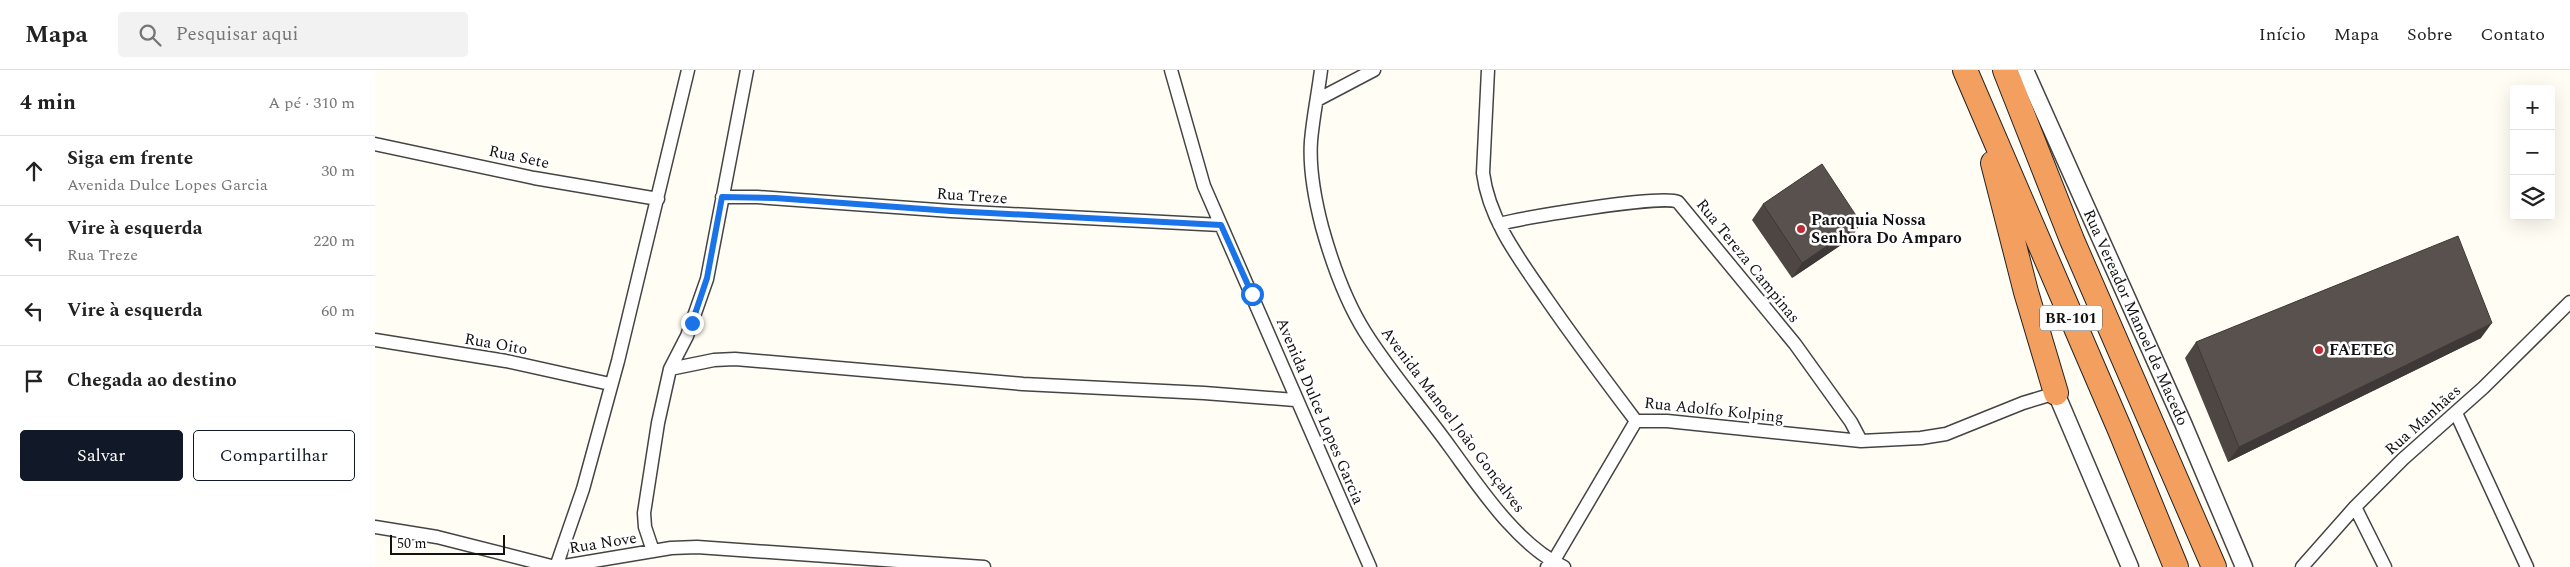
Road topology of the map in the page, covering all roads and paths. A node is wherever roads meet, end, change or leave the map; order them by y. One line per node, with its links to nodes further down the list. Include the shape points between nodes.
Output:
1 (688, 70): 14 (street)
2 (747, 70): 13 (street)
3 (1171, 70): 16 (street, Avenida Dulce Lopes Garcia, via 1204,186)
4 (1321, 70): 10 (street, Avenida Manoel João Gonçalves)
5 (1374, 70): 10 (street)
6 (1488, 70): 15 (street, Rua Adolfo Kolping, via 1483,173)
7 (1965, 70): 11 (highway, BR-101)
8 (2005, 70): 36 (highway, BR-101, via 2072,240)
9 (2025, 70): 37 (street, Rua Vereador Manoel de Macedo)
10 (1317, 100): 29 (street, Avenida Manoel João Gonçalves, via 1311,142 1314,186 1327,244 1347,300 1388,366 1485,495)
11 (1979, 103): 21 (highway, via 2026,292); 35 (highway, BR-101)
12 (375, 144): 14 (street, Rua Sete, via 534,178)
13 (722, 197): 16 (street, Rua Treze); 19 (street, via 707,278 687,336)
14 (658, 199): 20 (street)
15 (1499, 224): 24 (street, Rua Adolfo Kolping, via 1518,258); 25 (street, Rua Tereza Campinas, via 1623,204 1668,199 1678,202 1795,344)
16 (1221, 225): 22 (street, Avenida Dulce Lopes Garcia)
17 (2569, 307): 23 (street, Rua Manhães)
18 (375, 340): 20 (street, Rua Oito, via 506,361)
19 (670, 369): 22 (street, via 714,360 735,360 1023,384 1204,392); 28 (street, via 644,513)
20 (610, 384): 31 (street, via 583,488)
21 (2056, 392): 25 (street, Rua Adolfo Kolping, via 1947,434); 34 (street)
22 (1295, 400): 33 (street, Avenida Dulce Lopes Garcia)
23 (2456, 414): 26 (street, Rua Manhães, via 2403,459); 40 (street)
24 (1636, 421): 25 (street, Rua Adolfo Kolping, via 1667,421); 29 (street)
25 (1861, 441)
26 (2355, 507): 38 (street, Rua Manhães); 39 (street)
27 (375, 527): 31 (street, Rua Nove, via 437,537)
28 (653, 551): 30 (street, Rua Nove, via 711,548); 31 (street, Rua Nove)
29 (1555, 565)
30 (964, 566): 32 (street, Rua Nove)
31 (556, 567)
32 (984, 567)
33 (1370, 567)
34 (2129, 567)
35 (2176, 567)
36 (2214, 567)
37 (2244, 567)
38 (2302, 567)
39 (2385, 567)
40 (2527, 567)

